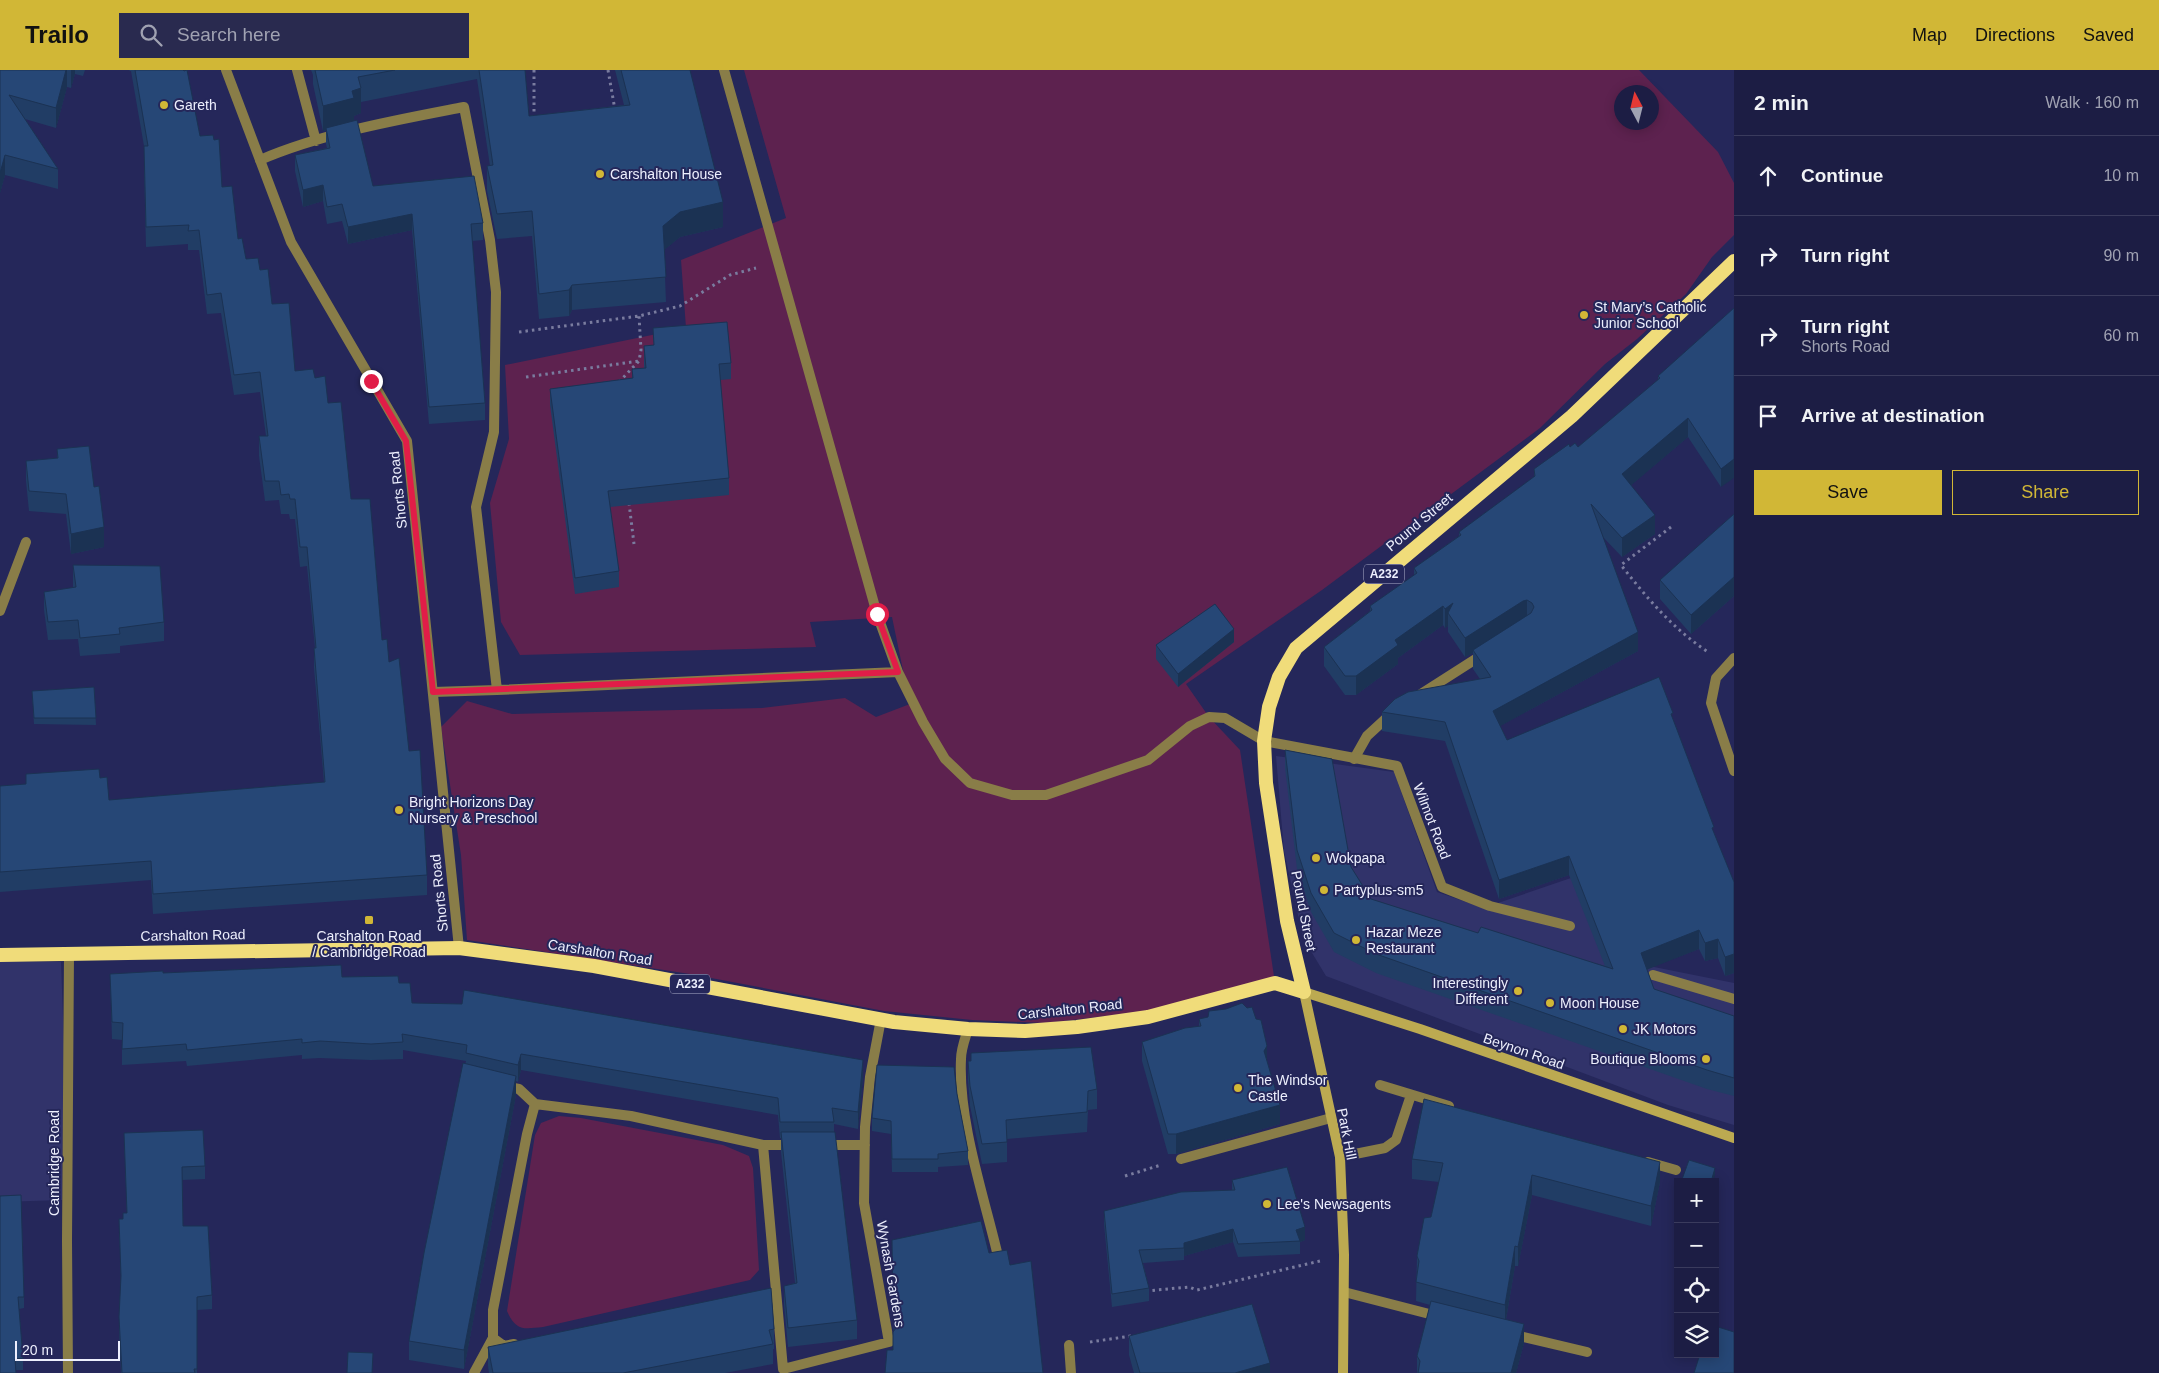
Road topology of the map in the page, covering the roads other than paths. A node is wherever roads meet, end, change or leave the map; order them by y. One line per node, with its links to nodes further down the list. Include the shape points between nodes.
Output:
1 (226, 70): 5 (street, Shorts Road)
2 (297, 70): 4 (street)
3 (724, 70): 11 (street, Wilmot Road, via 877,614)
4 (316, 141): 5 (street, via 287,148); 12 (street, via 464,107 490,240 496,292 494,432 476,508)
5 (260, 160): 13 (street, Shorts Road, via 291,242 406,441)
6 (1732, 269): 16 (highway, Pound Street / A232, via 1572,416 1296,648 1279,677 1269,707)
7 (26, 542): 8 (street)
8 (0, 611)
9 (1488, 651): 14 (street)
10 (1730, 661): 18 (street, via 1716,678 1711,704)
11 (898, 672): 12 (street); 16 (street, Wilmot Road, via 945,759 970,783 1012,795 1046,795 1148,760 1190,726 1208,717 1225,718)
12 (497, 690): 13 (street)
13 (433, 692): 20 (street, Shorts Road)
14 (1416, 697)
15 (1400, 708): 17 (street, via 1367,736)
16 (1264, 741): 17 (street, Wilmot Road); 24 (highway, Pound Street / A232, via 1266,783 1287,921)
17 (1354, 758): 19 (street, Wilmot Road, via 1397,766 1442,887 1490,906)
18 (1734, 771)
19 (1570, 926)
20 (459, 948): 21 (highway, Carshalton Road / A232); 26 (highway, Carshalton Road / A232, via 594,966)
21 (69, 954): 22 (highway, Carshalton Road / A232); 49 (street, Cambridge Road)
22 (0, 955)
23 (1653, 975): 25 (street)
24 (1304, 992): 27 (highway, Carshalton Road / A232, via 1275,983 1148,1017 1025,1031); 33 (main road, Park Hill); 34 (main road, Beynon Road)
25 (1734, 999)
26 (881, 1019): 27 (highway, Carshalton Road / A232); 35 (street, Wynash Gardens, via 870,1077)
27 (968, 1029): 41 (street, via 961,1058 963,1099)
28 (492, 1083): 31 (street, via 519,1089)
29 (1380, 1085): 30 (street)
30 (1411, 1095): 32 (street); 37 (street, via 1396,1140 1385,1148)
31 (535, 1104): 36 (street, via 631,1116); 45 (street, via 493,1310)
32 (1456, 1108)
33 (1331, 1118): 37 (main road, Park Hill); 38 (street)
34 (1734, 1138)
35 (865, 1144): 36 (street); 36 (street, Wynash Gardens, via 864,1203 889,1342 783,1369 770,1293)
36 (762, 1145)
37 (1340, 1157): 42 (main road, Park Hill)
38 (1181, 1159)
39 (1639, 1160): 40 (street)
40 (1676, 1170)
41 (997, 1252)
42 (1344, 1292): 43 (street); 52 (main road, Park Hill)
43 (1448, 1318)
44 (1504, 1332): 48 (street)
45 (493, 1338): 46 (street, via 504,1346); 50 (street)
46 (524, 1343)
47 (1069, 1345): 51 (street)
48 (1587, 1352)
49 (68, 1373)
50 (474, 1373)
51 (1071, 1373)
52 (1343, 1373)

